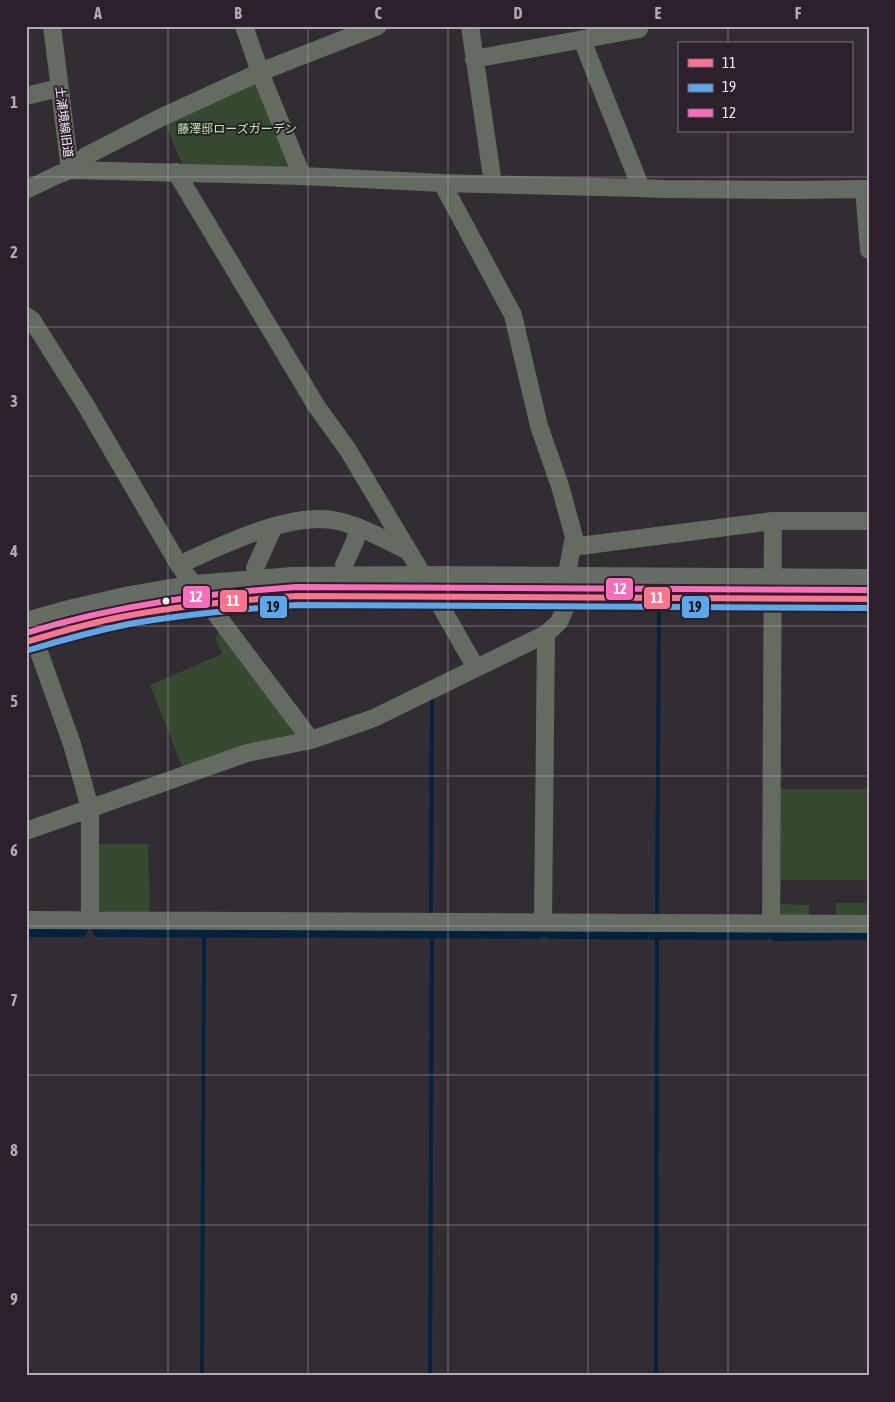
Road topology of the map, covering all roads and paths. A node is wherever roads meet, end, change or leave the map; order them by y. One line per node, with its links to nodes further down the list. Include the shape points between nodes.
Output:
1 (52, 26): 9 (street, 土浦境線旧道)
2 (244, 26): 8 (street)
3 (378, 26): 8 (street)
4 (470, 26): 7 (street)
5 (639, 26): 6 (street, via 639,29)
6 (582, 40): 7 (street); 16 (street)
7 (474, 59): 15 (street)
8 (260, 72): 11 (street, via 86,156); 13 (street)
9 (60, 88): 10 (street); 11 (street, 土浦境線旧道)
10 (26, 96)
11 (70, 170): 12 (street); 18 (street, 土浦境線旧道)
12 (176, 172): 13 (street); 26 (street)
13 (302, 176): 14 (street)
14 (442, 184): 15 (street); 25 (street, via 513,315 539,426 574,538)
15 (493, 184): 16 (street)
16 (641, 188): 17 (street)
17 (866, 189): 19 (street)
18 (26, 190)
19 (869, 250)
20 (26, 316): 27 (street, via 32,320 85,404)
21 (772, 521): 22 (street); 25 (street); 33 (street)
22 (869, 521)
23 (274, 526): 24 (street, via 321,519); 27 (street); 29 (street)
24 (358, 528): 26 (street); 28 (street)
25 (572, 547): 32 (street)
26 (408, 551): 30 (street)
27 (179, 565): 34 (street)
28 (344, 566)
29 (255, 568)
30 (424, 577): 32 (main road); 34 (main road, via 293,578); 35 (street)
31 (869, 580): 33 (main road)
32 (566, 587): 33 (main road); 35 (main road); 38 (street, via 565,609 559,622)
33 (773, 589): 36 (main road); 46 (street)
34 (201, 595): 35 (main road); 37 (main road, via 100,621); 40 (street)
35 (434, 596): 39 (street)
36 (869, 599)
37 (28, 628): 41 (street, via 72,744)
38 (546, 634): 39 (street); 45 (street)
39 (476, 668): 40 (street, via 374,718)
40 (311, 740): 41 (street, via 247,753)
41 (90, 808): 42 (street); 44 (street)
42 (26, 831)
43 (26, 920): 44 (street)
44 (90, 920): 45 (street)
45 (543, 922): 46 (street)
46 (772, 924): 47 (street)
47 (869, 924)

